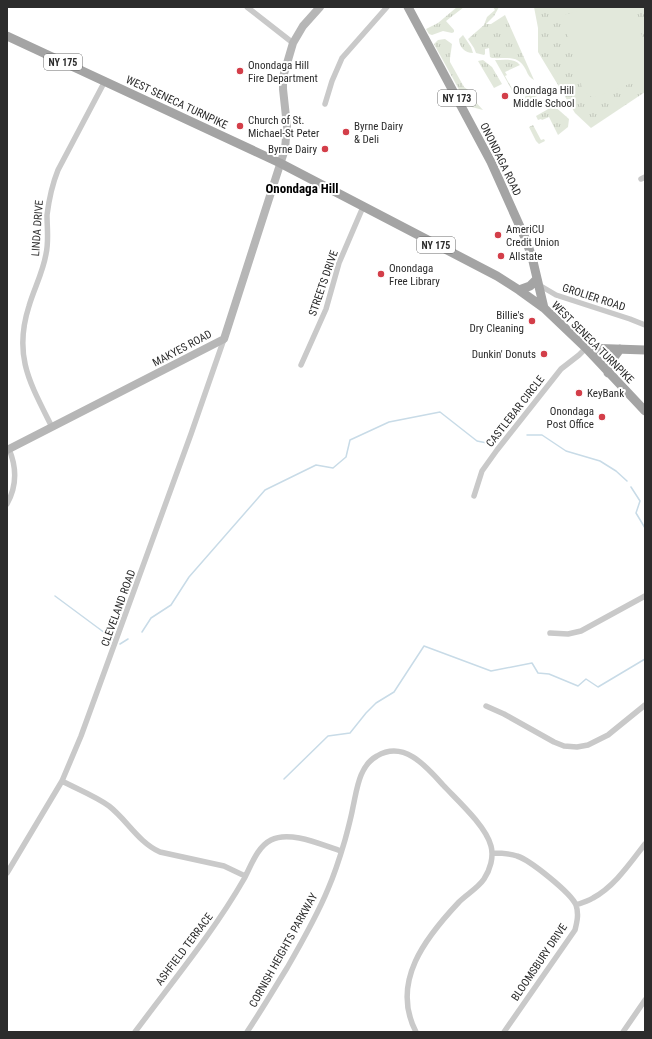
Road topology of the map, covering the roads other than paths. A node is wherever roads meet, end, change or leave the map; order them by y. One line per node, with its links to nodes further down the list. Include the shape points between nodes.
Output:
1 (246, 7): 6 (street)
2 (320, 7): 6 (street, MAKYES ROAD, via 303,26)
3 (387, 7): 8 (street, via 342,58)
4 (408, 7): 11 (main road, ONONDAGA ROAD / NY 173, via 491,162 526,240)
5 (7, 36): 7 (main road, WEST SENECA TURNPIKE / NY 175)
6 (293, 43): 9 (street, MAKYES ROAD, via 283,77 287,126 285,150)
7 (105, 82): 9 (main road, WEST SENECA TURNPIKE / NY 175); 22 (street, LINDA DRIVE, via 52,185 47,216 45,261 25,318 23,354 27,373)
8 (325, 104)
9 (280, 163): 10 (main road, WEST SENECA TURNPIKE / NY 175); 15 (street, MAKYES ROAD)
10 (363, 207): 12 (main road, WEST SENECA TURNPIKE / NY 175, via 497,276); 19 (street, STREETS DRIVE, via 338,263 326,308)
11 (538, 282): 12 (main road); 13 (main road, ONONDAGA ROAD / NY 173); 14 (street, GROLIER ROAD, via 556,295)
12 (519, 290): 13 (main road, WEST SENECA TURNPIKE / NY 175)
13 (544, 308): 16 (main road, WEST SENECA TURNPIKE)
14 (645, 325)
15 (224, 339): 22 (street, MAKYES ROAD); 30 (street, CLEVELAND ROAD, via 110,660)
16 (586, 348): 17 (main road); 20 (main road, WEST SENECA TURNPIKE); 24 (street, CASTLEBAR CIRCLE, via 561,369 497,450 482,471)
17 (620, 349): 18 (main road); 20 (main road, via 612,360)
18 (645, 350)
19 (301, 365)
20 (608, 373): 21 (main road, WEST SENECA TURNPIKE)
21 (645, 410)
22 (52, 427): 23 (street, MAKYES ROAD)
23 (8, 450): 25 (street, via 13,458 15,485)
24 (474, 496)
25 (7, 504)
26 (645, 596): 27 (street, via 581,631 568,634)
27 (550, 633)
28 (645, 705): 29 (street, via 608,735 588,745 577,747 554,742)
29 (486, 706)
30 (62, 781): 34 (street, CLEVELAND ROAD); 35 (street, via 108,806 152,848 224,866)
31 (645, 844): 36 (street, via 606,890)
32 (342, 850): 33 (street, CORNISH HEIGHTS PARKWAY, via 361,774 376,756 389,752 404,752 426,766 477,822 489,840); 35 (street, ASHFIELD TERRACE, via 295,836 272,839 259,851); 39 (street, CORNISH HEIGHTS PARKWAY, via 315,917)
33 (492, 853): 36 (street, via 518,856 532,864 566,891); 40 (street, via 484,879 430,935 411,971 407,993 410,1016)
34 (7, 874)
35 (245, 876): 38 (street, ASHFIELD TERRACE, via 217,922)
36 (576, 905): 41 (street, BLOOMSBURY DRIVE, via 578,917 575,930)
37 (645, 1000): 42 (street)
38 (135, 1032)
39 (247, 1032)
40 (416, 1032)
41 (504, 1032)
42 (624, 1032)

